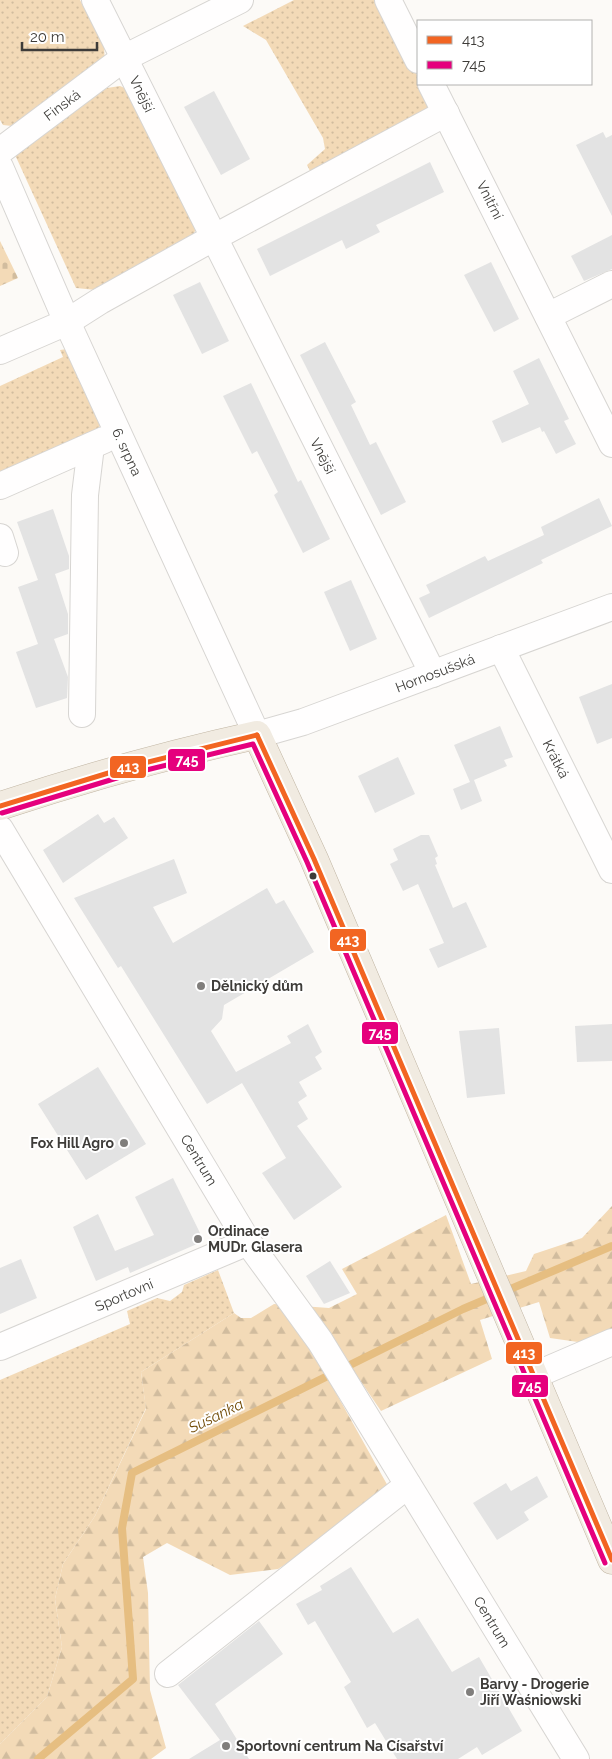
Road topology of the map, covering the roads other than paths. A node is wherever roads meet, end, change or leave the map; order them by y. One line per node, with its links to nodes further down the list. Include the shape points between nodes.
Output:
1 (95, 0): 4 (street)
2 (240, 0): 4 (street, Finská)
3 (388, 0): 5 (street)
4 (124, 58): 8 (street, Finská); 10 (street, Vnější)
5 (417, 58)
6 (432, 85): 7 (street, Vnitřní)
7 (446, 113): 10 (street); 12 (street, Vnitřní)
8 (0, 151)
9 (0, 167): 13 (street, 6. srpna)
10 (212, 238): 13 (street); 21 (street, Vnější)
11 (612, 284): 12 (street)
12 (548, 316): 16 (street, Vnitřní)
13 (67, 322): 14 (street); 15 (street, 6. srpna)
14 (0, 351)
15 (118, 434): 17 (street); 23 (street, 6. srpna)
16 (612, 444)
17 (91, 446): 18 (street); 22 (street, via 85,495)
18 (0, 486)
19 (612, 607): 20 (street, Hornosušská)
20 (501, 648): 21 (street, Hornosušská); 26 (street, Krátká)
21 (433, 674): 23 (street, Hornosušská)
22 (82, 714)
23 (257, 736): 24 (main road, via 201,747 71,782); 30 (main road, via 318,867)
24 (0, 806)
25 (0, 829): 27 (street, Centrum)
26 (612, 870)
27 (248, 1242): 29 (street, Sportovní); 31 (street, Centrum, via 335,1366)
28 (612, 1342): 30 (street)
29 (0, 1347)
30 (534, 1376): 32 (main road)
31 (408, 1485): 33 (street); 34 (street, Centrum)
32 (612, 1560)
33 (168, 1674)
34 (576, 1759)

